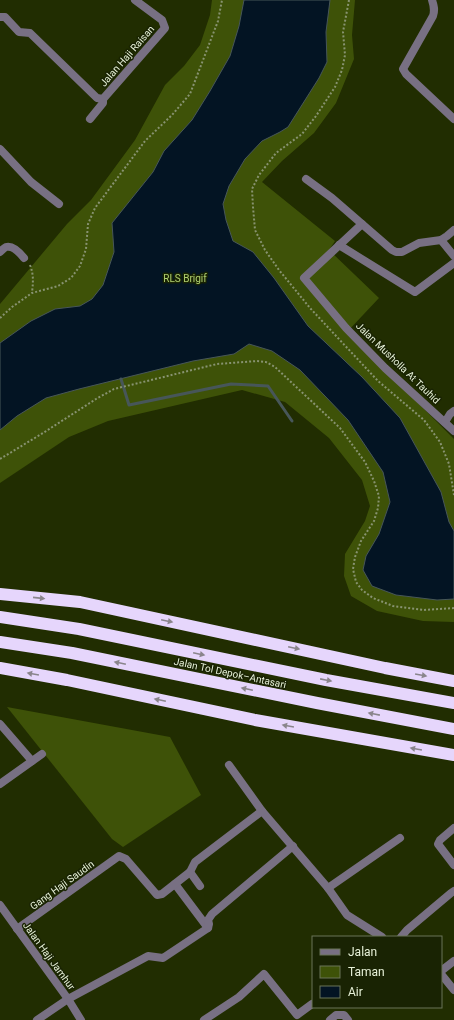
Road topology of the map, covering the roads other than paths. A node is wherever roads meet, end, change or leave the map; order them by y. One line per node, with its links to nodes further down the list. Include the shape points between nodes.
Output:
1 (135, 0): 4 (street, Jalan Haji Raisan, via 162,20 165,28)
2 (432, 0): 6 (street, via 433,16 403,69)
3 (0, 17): 4 (street, Jalan Haji Raisan, via 5,17 19,32 30,33 97,98)
4 (103, 99): 5 (street, via 103,103)
5 (90, 119)
6 (454, 119)
7 (0, 149): 9 (street, via 31,182)
8 (306, 180): 10 (street)
9 (59, 204)
10 (362, 224): 12 (street, via 396,252); 13 (street, Jalan Musholla At Tauhid)
11 (454, 230): 12 (street)
12 (441, 240): 15 (street)
13 (339, 245): 17 (street, via 415,292); 19 (street, Jalan Musholla At Tauhid, via 304,278 346,328 385,368)
14 (0, 252): 16 (street, via 9,247)
15 (454, 256)
16 (24, 258)
17 (454, 263)
18 (454, 411): 19 (street)
19 (445, 422): 20 (street)
20 (454, 431)
21 (0, 594): 25 (highway, one-way to 25, via 80,602 385,668)
22 (0, 617): 26 (highway, Jalan Tol Depok–Antasari, one-way to 26, via 78,629 326,680)
23 (0, 642): 28 (highway, Jalan Tol Depok–Antasari, one-way to 23, via 72,653)
24 (0, 668): 30 (highway, one-way to 24, via 255,720)
25 (454, 680)
26 (454, 703)
27 (0, 724): 31 (street)
28 (454, 729)
29 (42, 754): 31 (street)
30 (454, 755)
31 (32, 761): 33 (street)
32 (229, 766): 34 (street)
33 (0, 784)
34 (262, 811): 37 (street); 39 (street, via 196,862)
35 (454, 828): 38 (street, via 438,844)
36 (400, 838): 42 (street)
37 (293, 846): 42 (street); 45 (street, via 212,914 208,920)
38 (454, 865)
39 (190, 872): 40 (street); 41 (street)
40 (175, 884): 45 (street); 46 (street, Gang Haji Saudin, via 157,895 126,859 119,856)
41 (200, 886)
42 (328, 888): 47 (street, via 347,915)
43 (454, 891): 48 (street)
44 (0, 905): 46 (street, Jalan Haji Jamhur)
45 (208, 928): 53 (street, via 163,958 148,956)
46 (17, 929): 53 (street, Jalan Haji Jamhur)
47 (380, 936)
48 (402, 936)
49 (454, 961): 50 (street)
50 (442, 971)
51 (442, 973): 52 (street)
52 (454, 990)
53 (68, 999): 55 (street); 56 (street, Jalan Haji Jamhur)
54 (312, 1004): 57 (street, via 298,1015 264,974 238,997)
55 (37, 1020)
56 (81, 1020)
57 (204, 1020)
58 (330, 1020): 59 (street, via 336,1015 344,1015)
59 (348, 1020)

